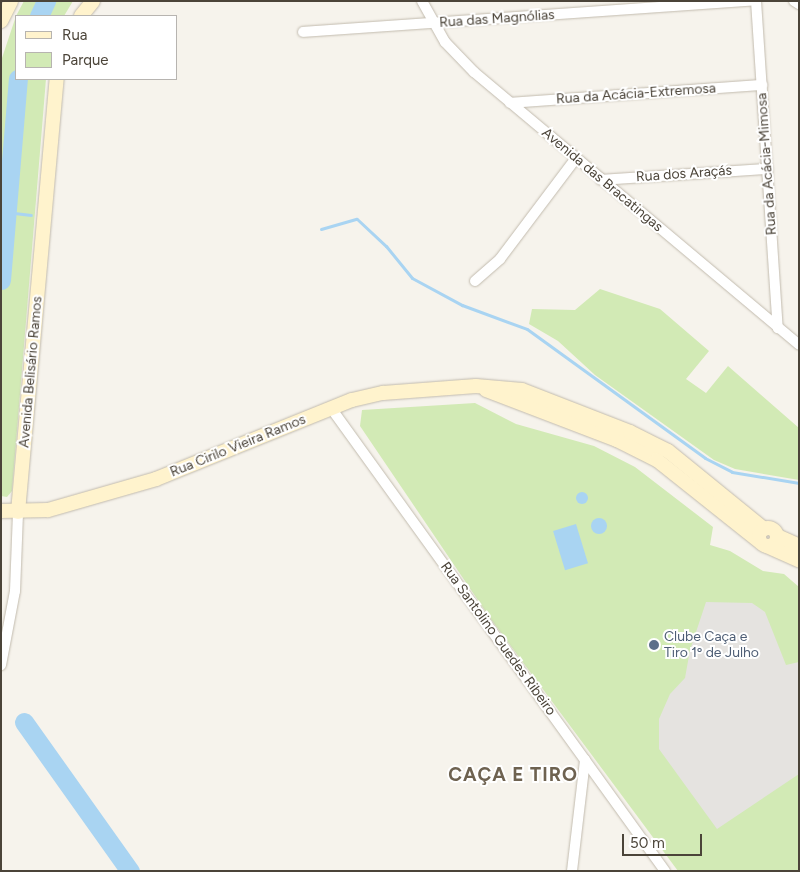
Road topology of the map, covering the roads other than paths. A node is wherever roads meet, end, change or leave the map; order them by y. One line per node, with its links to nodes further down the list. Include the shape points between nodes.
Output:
1 (12, 1): 9 (main road)
2 (93, 1): 8 (main road)
3 (422, 1): 10 (street, Avenida das Bracatingas)
4 (751, 1): 10 (street, Rua das Magnólias)
5 (756, 1): 13 (street, Rua da Acácia-Mimosa)
6 (794, 1): 7 (street)
7 (799, 4)
8 (82, 15)
9 (1, 21)
10 (432, 23): 11 (street, Rua das Magnólias); 14 (street, Avenida das Bracatingas, via 458,57)
11 (303, 32)
12 (57, 80): 22 (main road, Avenida Belisário Ramos)
13 (762, 85): 14 (street, Rua da Acácia-Extremosa); 16 (street, Rua da Acácia-Mimosa)
14 (510, 104): 15 (street, Avenida das Bracatingas)
15 (576, 158): 17 (street, Avenida das Bracatingas); 18 (street, via 500,259)
16 (768, 169): 17 (street, Rua dos Araçás); 19 (street, Rua da Acácia-Mimosa)
17 (602, 180): 19 (street, Avenida das Bracatingas)
18 (475, 281)
19 (778, 328): 20 (street, Avenida das Bracatingas)
20 (799, 345)
21 (331, 408): 22 (main road, Rua Cirilo Vieira Ramos, via 156,480 58,508); 23 (main road, Rua Cirilo Vieira Ramos, via 383,394 476,386 651,457); 27 (street, Rua Santolino Guedes Ribeiro)
22 (8, 512): 26 (street, Avenida Belisário Ramos, via 15,591)
23 (767, 538): 24 (main road, Rua Cirilo Vieira Ramos); 25 (main road, Rua Cirilo Vieira Ramos)
24 (799, 546)
25 (799, 560)
26 (1, 665)
27 (585, 760): 28 (street); 29 (street, Rua Santolino Guedes Ribeiro)
28 (572, 871)
29 (665, 871)

